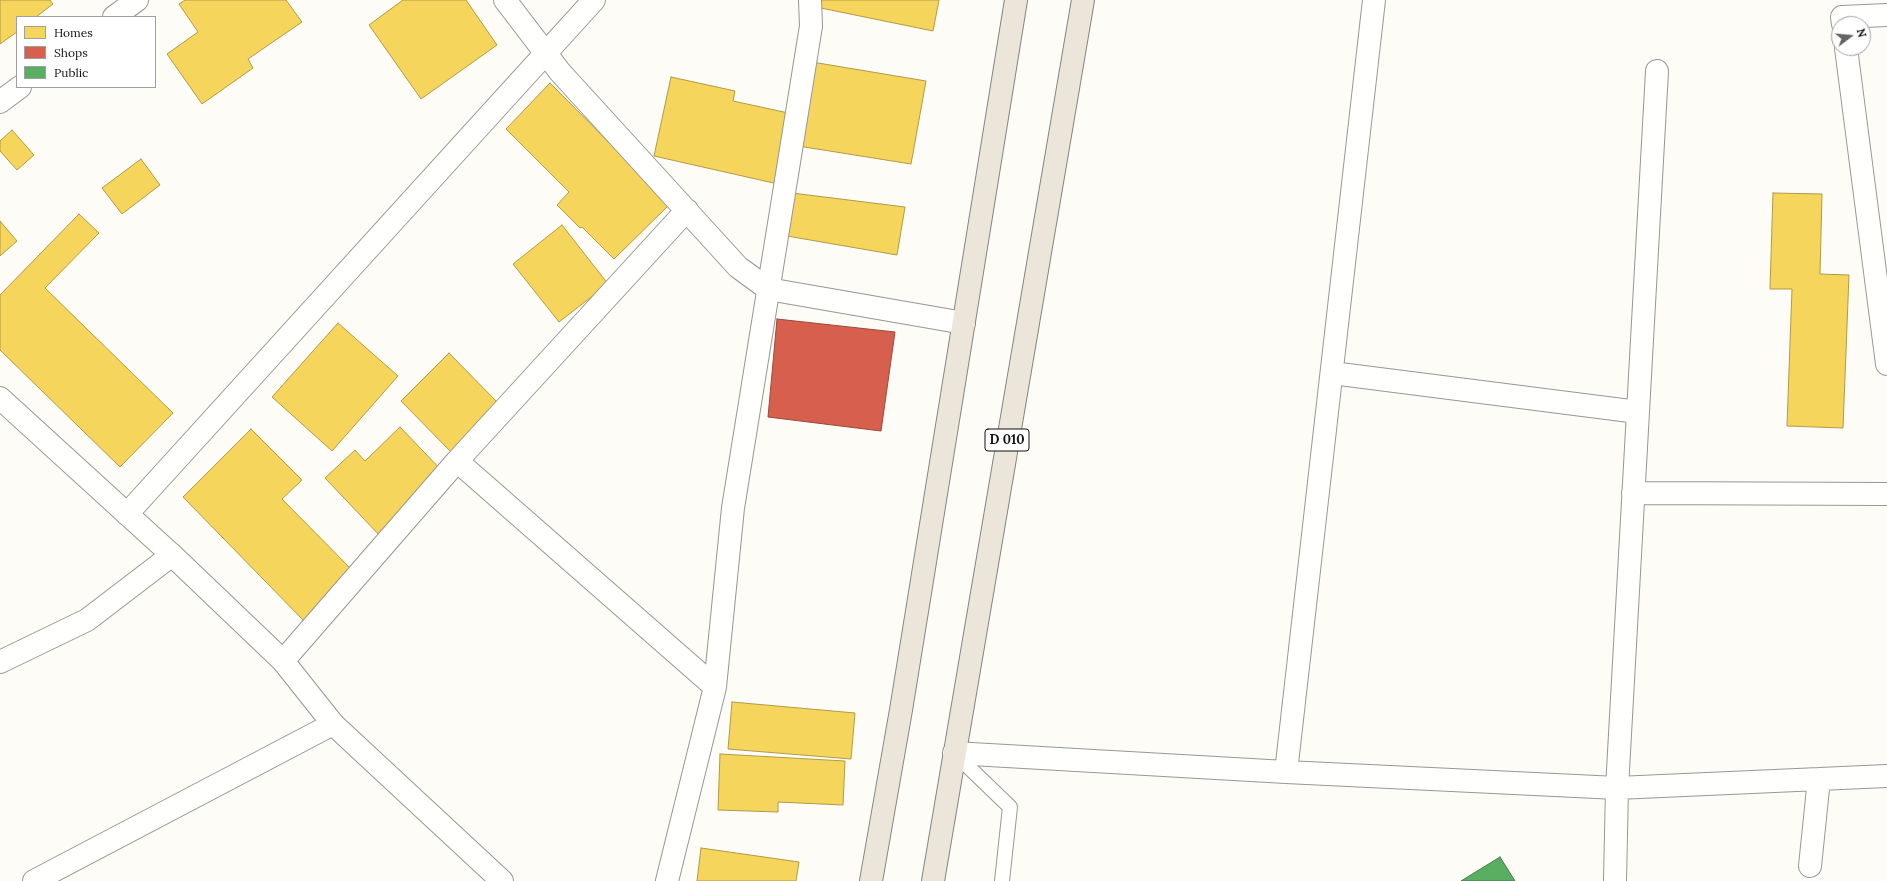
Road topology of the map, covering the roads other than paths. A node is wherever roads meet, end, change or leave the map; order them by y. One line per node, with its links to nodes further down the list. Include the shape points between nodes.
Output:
1 (137, 0): 9 (street)
2 (505, 0): 11 (street)
3 (594, 0): 11 (street)
4 (810, 0): 17 (street, via 811,26)
5 (1016, 0): 18 (highway)
6 (1083, 0): 32 (highway, D 010)
7 (1374, 0): 20 (street)
8 (1887, 15): 10 (street)
9 (115, 16)
10 (1864, 16)
11 (545, 53): 16 (street); 26 (street)
12 (1847, 56): 19 (street)
13 (1657, 71): 22 (street)
14 (19, 88): 15 (street)
15 (0, 102)
16 (687, 210): 17 (street, via 738,266); 23 (street)
17 (768, 289): 18 (street); 30 (street, via 733,508)
18 (964, 322): 41 (highway)
19 (1887, 364)
20 (1332, 373): 22 (street); 33 (street)
21 (0, 398): 26 (street)
22 (1638, 412): 24 (street)
23 (457, 461): 28 (street); 30 (street)
24 (1633, 493): 25 (street); 36 (street)
25 (1887, 494)
26 (127, 514): 27 (street)
27 (172, 555): 28 (street); 29 (street, via 87,620)
28 (283, 661): 31 (street)
29 (0, 662)
30 (715, 687): 40 (street)
31 (333, 724): 38 (street); 39 (street)
32 (954, 753): 33 (street); 42 (highway, D 010); 43 (lane, via 1010,807)
33 (1286, 772): 36 (street)
34 (1887, 776): 35 (street)
35 (1819, 779): 36 (street); 37 (street)
36 (1617, 788): 44 (street)
37 (1810, 866)
38 (34, 881)
39 (502, 881)
40 (667, 881)
41 (871, 881)
42 (933, 881)
43 (1002, 881)
44 (1615, 881)

